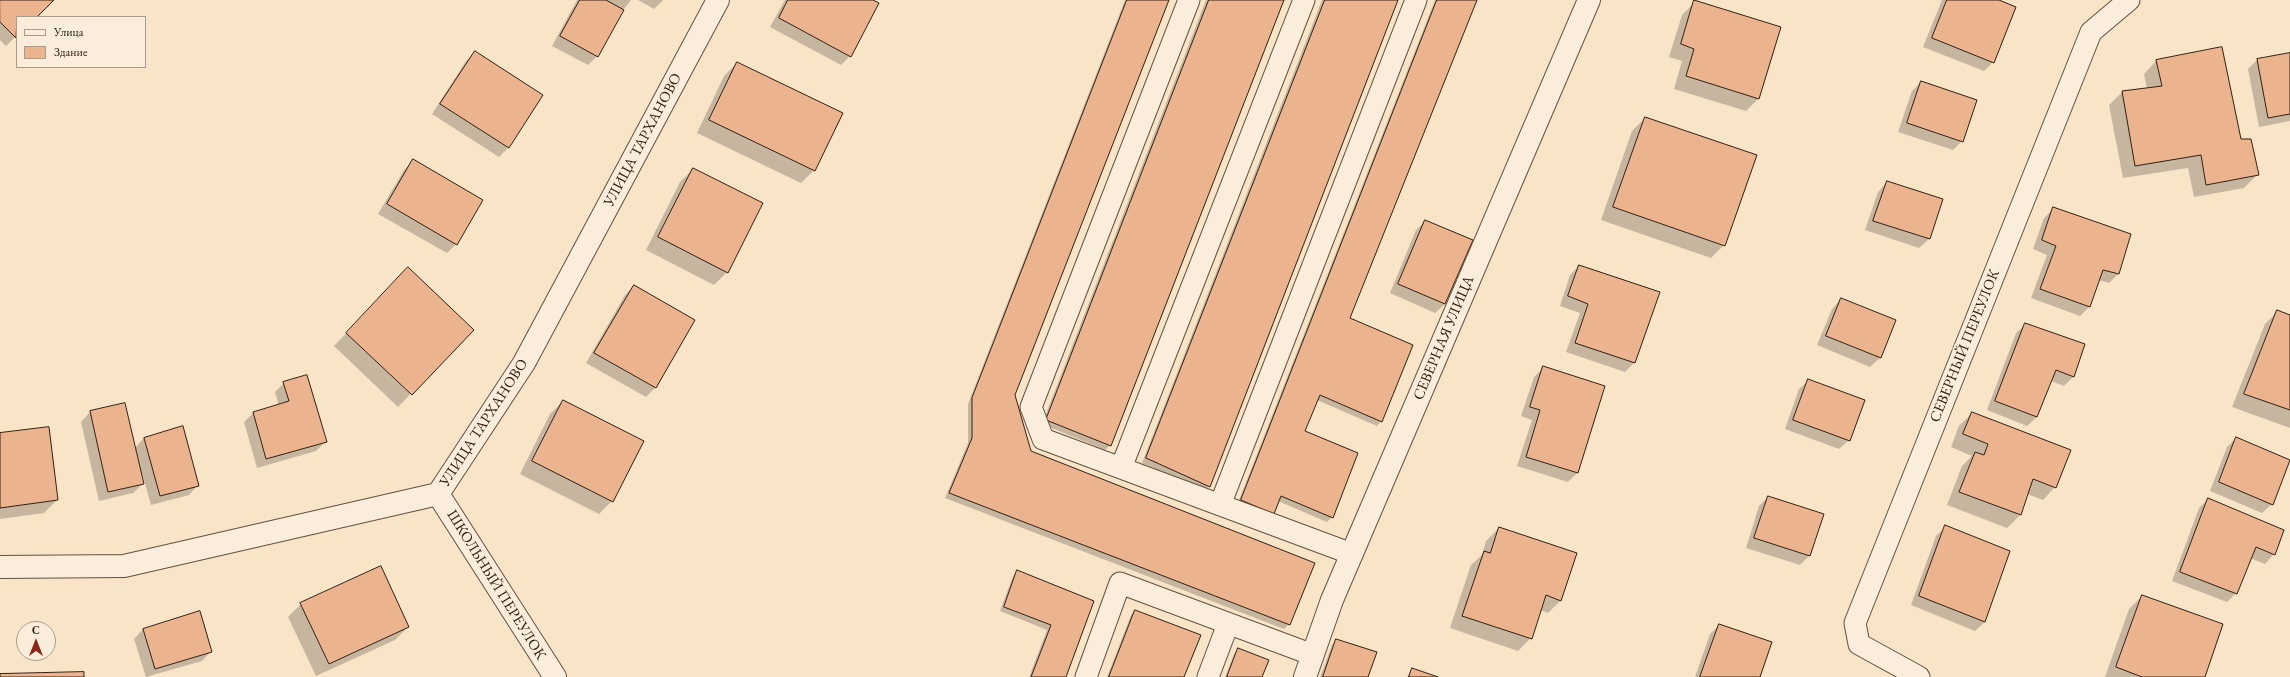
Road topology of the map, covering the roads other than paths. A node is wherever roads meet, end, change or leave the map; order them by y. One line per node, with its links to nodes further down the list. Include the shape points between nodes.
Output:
1 (718, 0): 8 (street, УЛИЦА ТАРХАНОВО, via 524,363)
2 (1190, 0): 7 (lane, via 1031,407 1043,439)
3 (1304, 0): 7 (lane)
4 (1416, 0): 9 (lane)
5 (1588, 0): 10 (street, СЕВЕРНАЯ УЛИЦА)
6 (2128, 0): 18 (lane, СЕВЕРНЫЙ ПЕРЕУЛОК, via 2091,32 1855,623 1859,644)
7 (1121, 468): 9 (lane)
8 (438, 494): 11 (street, УЛИЦА ТАРХАНОВО, via 124,566); 14 (street, ШКОЛЬНЫЙ ПЕРЕУЛОК)
9 (1220, 505): 10 (lane)
10 (1352, 554): 13 (street, СЕВЕРНАЯ УЛИЦА, via 1332,600)
11 (0, 567)
12 (1228, 624): 13 (lane); 15 (lane, via 1120,584); 16 (lane)
13 (1313, 655): 17 (street, СЕВЕРНАЯ УЛИЦА)
14 (555, 677)
15 (1086, 677)
16 (1208, 677)
17 (1305, 677)
18 (1919, 677)

